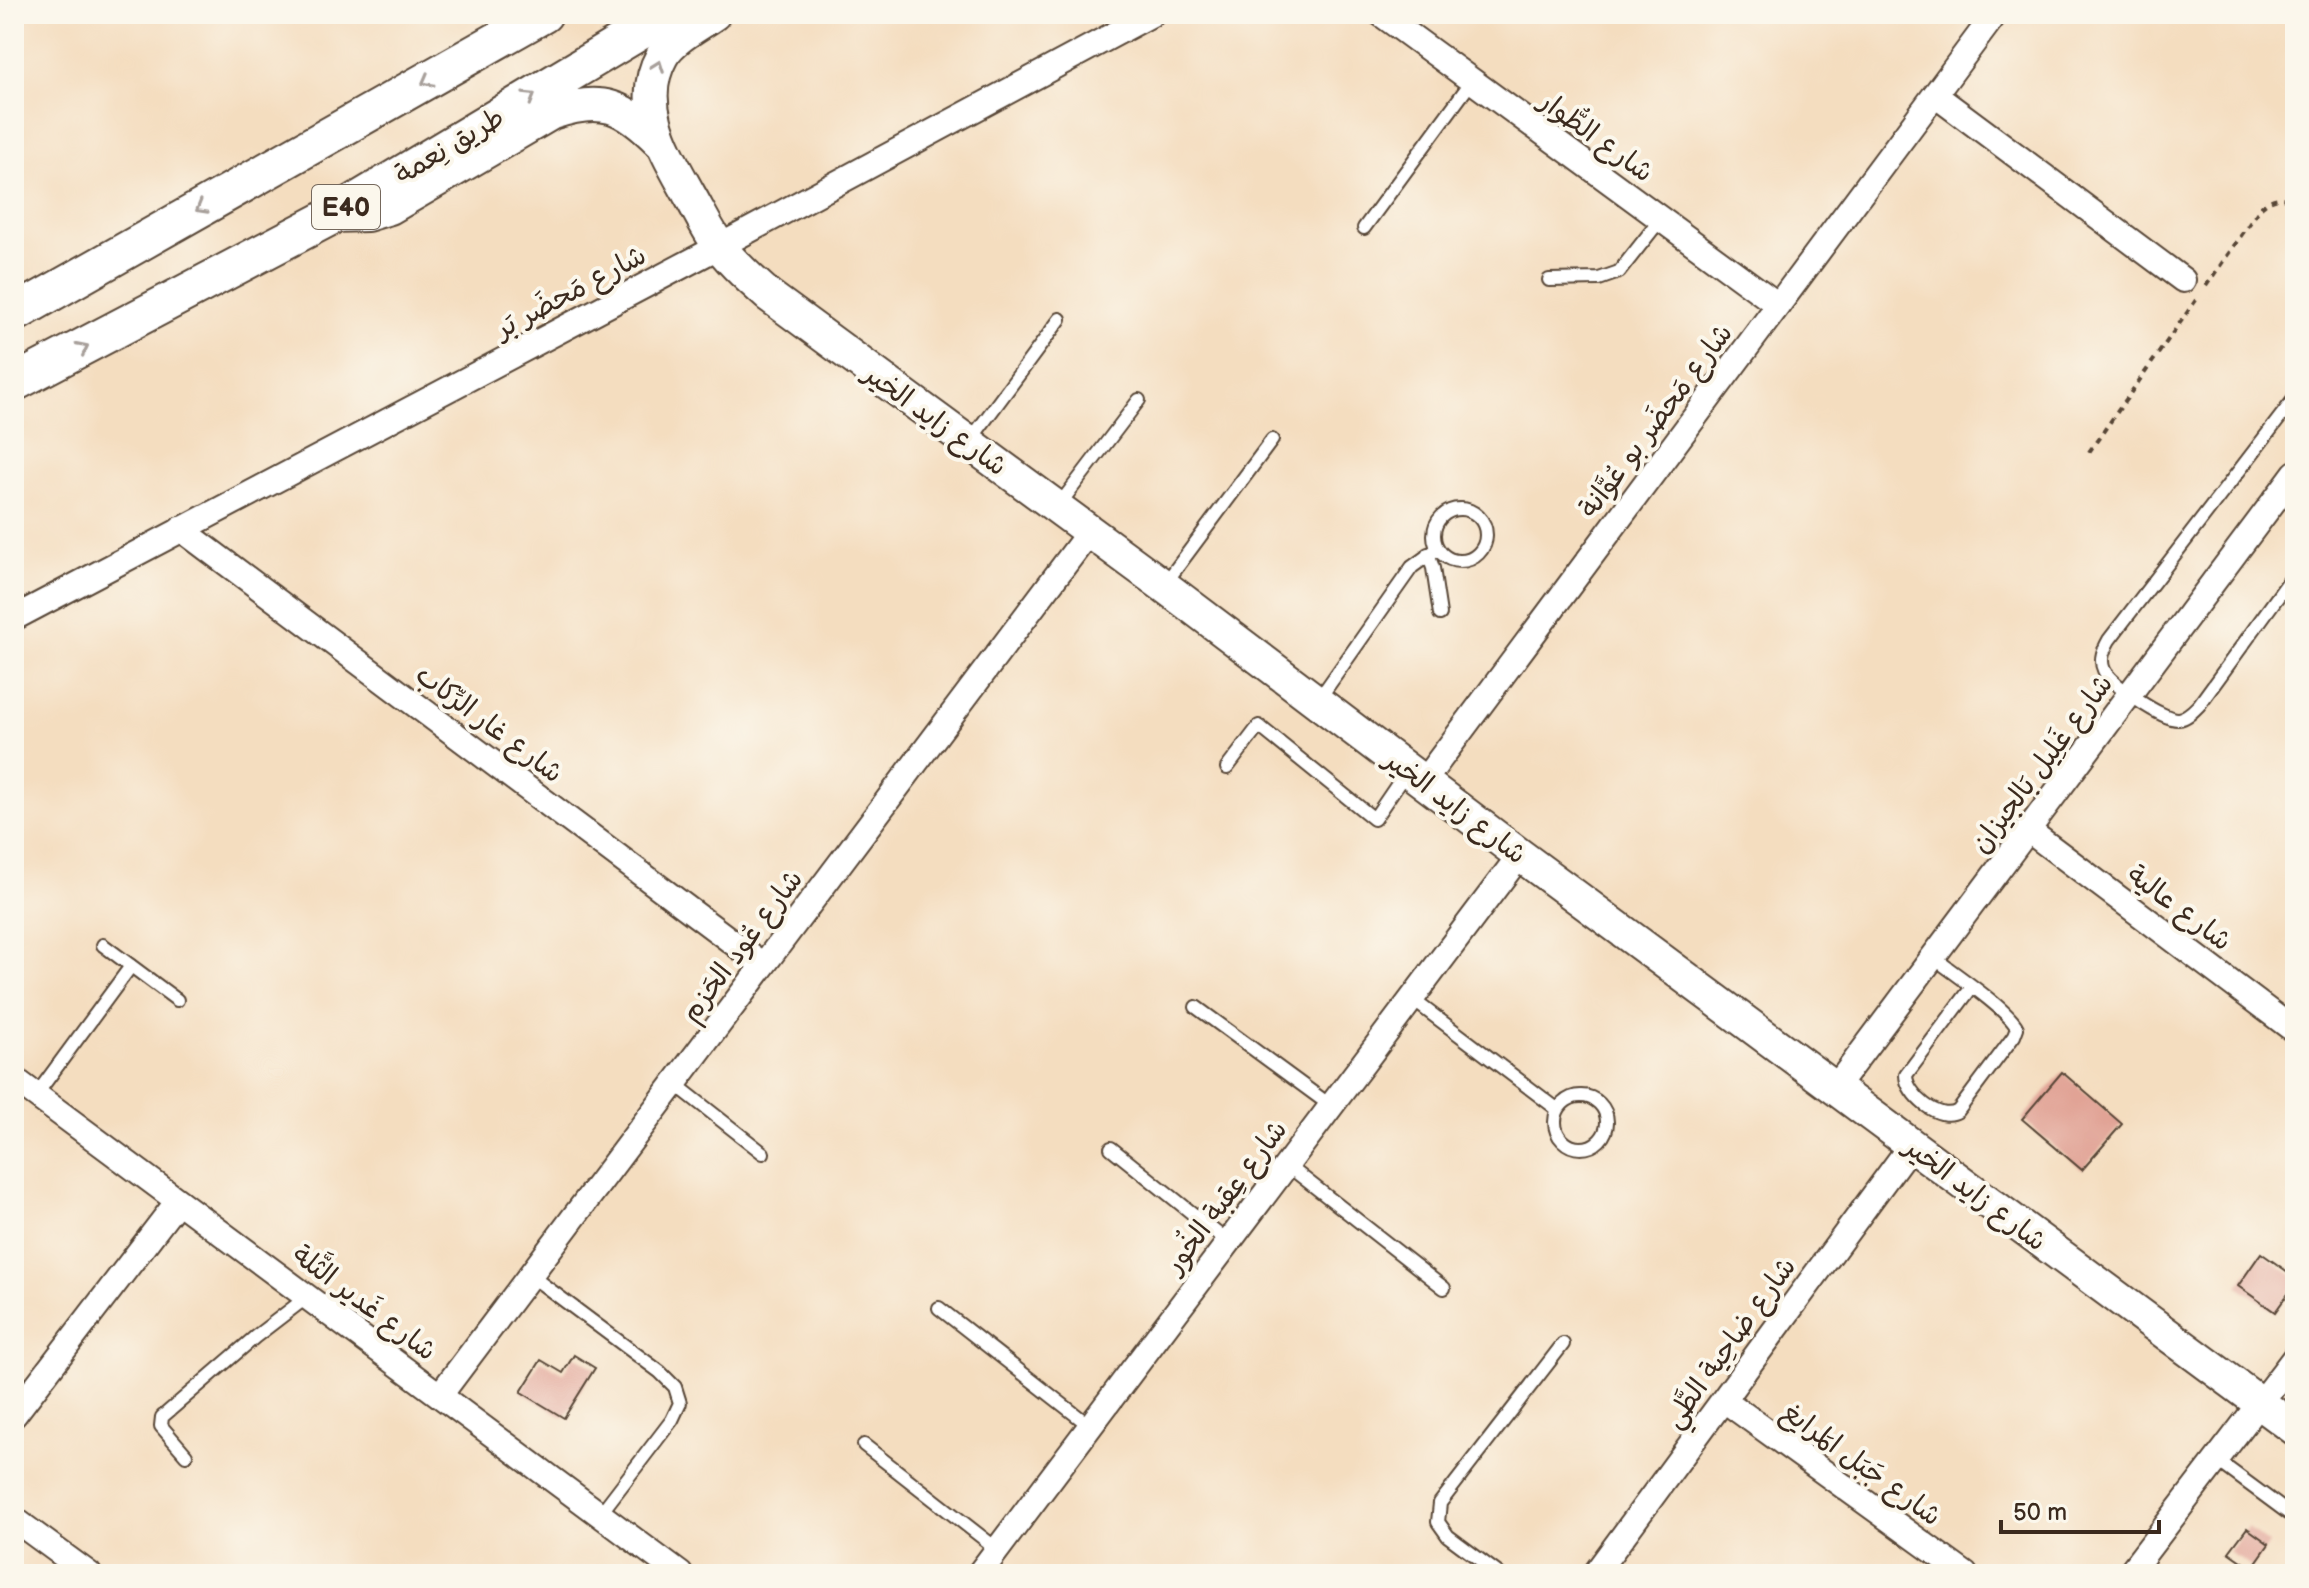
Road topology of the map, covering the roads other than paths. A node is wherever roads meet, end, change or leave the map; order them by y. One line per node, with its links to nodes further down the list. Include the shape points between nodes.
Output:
1 (669, 14): 10 (main road, طريق نِعمة / E40, one-way to 1)
2 (714, 14): 9 (street, one-way to 2, via 652,115 655,70 671,45)
3 (1152, 14): 13 (street, شارع مَحضَر بَر)
4 (1381, 14): 7 (street, شارع الطُّوار)
5 (1995, 14): 8 (street, شارع مَحضَر بو عُوَّانة)
6 (535, 18): 17 (main road, E40, one-way to 17)
7 (1472, 81): 11 (street, شارع الطُّوار); 12 (lane)
8 (1935, 95): 15 (street); 16 (street, شارع مَحضَر بو عُوَّانة)
9 (660, 142): 10 (street, via 619,108 575,106 552,113 390,208); 13 (street, شارع زايد الخير)
10 (332, 216): 19 (main road, طريق نِعمة / E40, one-way to 10)
11 (1660, 220): 14 (lane, via 1619,272 1599,279); 16 (street, شارع الطُّوار)
12 (1364, 228)
13 (720, 246): 23 (street, شارع زايد الخير, via 768,295); 26 (street, شارع مَحضَر بَر)
14 (1549, 280)
15 (2183, 280)
16 (1778, 305): 36 (street, شارع مَحضَر بو عُوَّانة)
17 (14, 314)
18 (1060, 319): 23 (lane)
19 (14, 383)
20 (2295, 398): 33 (lane, via 2103,650 2108,677)
21 (1139, 400): 25 (lane)
22 (1272, 440): 30 (lane)
23 (969, 442): 25 (street, شارع زايد الخير)
24 (2295, 473): 33 (street, شارع غَلِيل بَالجيزان)
25 (1057, 508): 27 (street, شارع زايد الخير)
26 (181, 529): 32 (street, شارع مَحضَر بَر); 41 (street, شارع غار الرِّكاب)
27 (1090, 531): 30 (street, شارع زايد الخير); 41 (street, شارع عُود الحَزم)
28 (1432, 552): 28 (lane, via 1458,561 1480,553 1486,537 1482,522 1469,511 1453,510 1439,518); 31 (lane); 34 (lane, via 1412,567)
29 (2295, 573): 33 (lane, via 2192,712 2166,717)
30 (1164, 586): 34 (street, شارع زايد الخير)
31 (1440, 614)
32 (14, 618)
33 (2130, 694): 37 (street, شارع غَلِيل بَالجيزان)
34 (1317, 701): 36 (street, شارع زايد الخير)
35 (1227, 768): 36 (lane, via 1259,726 1374,819)
36 (1415, 776): 38 (street, شارع زايد الخير)
37 (2028, 830): 40 (street, شارع غَلِيل بَالجيزان); 47 (street, شارع عالية)
38 (1520, 855): 44 (street, شارع عِقبة الخُور); 50 (street, شارع زايد الخير)
39 (103, 945): 42 (lane)
40 (1933, 957): 43 (lane); 50 (street, شارع غَلِيل بَالجيزان)
41 (763, 965): 49 (street, شارع عُود الحَزم)
42 (131, 966): 45 (lane); 51 (lane)
43 (1972, 987): 43 (lane, via 2013,1020 2016,1032 1958,1111 1946,1116 1909,1089 1906,1075)
44 (1412, 999): 52 (street, شارع عِقبة الخُور); 53 (lane)
45 (177, 1000)
46 (1196, 1007): 52 (lane)
47 (2295, 1031)
48 (14, 1079): 51 (street, شارع غَدير الثَّلة)
49 (674, 1083): 56 (lane); 60 (street, شارع عُود الحَزم)
50 (1835, 1088): 54 (street, شارع زايد الخير)
51 (36, 1095): 58 (street, شارع غَدير الثَّلة)
52 (1331, 1106): 57 (street, شارع عِقبة الخُور)
53 (1557, 1109): 53 (lane, via 1554,1126 1569,1145 1593,1147 1605,1135 1608,1118 1594,1099 1569,1098)
54 (1911, 1145): 67 (street, شارع ضاحِية الطَّي); 68 (street, شارع زايد الخير)
55 (1111, 1148): 59 (lane)
56 (763, 1153)
57 (1287, 1165): 59 (street, شارع عِقبة الخُور); 61 (lane)
58 (178, 1201): 62 (street, شارع غَدير الثَّلة); 69 (street)
59 (1228, 1242): 70 (street, شارع عِقبة الخُور)
60 (530, 1275): 66 (street, شارع عُود الحَزم); 75 (lane, via 660,1372 675,1387 680,1403)
61 (1444, 1288)
62 (307, 1297): 66 (street, شارع غَدير الثَّلة); 73 (lane, via 162,1417 161,1426)
63 (939, 1308): 70 (lane)
64 (1563, 1344): 82 (lane, via 1440,1503 1438,1522 1448,1536)
65 (2295, 1357): 68 (street)
66 (440, 1395): 75 (street, شارع غَدير الثَّلة)
67 (1724, 1400): 83 (street, شارع ضاحِية الطَّي); 84 (street, شارع جَبَل المَرايغ)
68 (2260, 1403): 71 (street, شارع زايد الخير); 74 (street)
69 (14, 1415)
70 (1090, 1426): 78 (street, شارع عِقبة الخُور)
71 (2295, 1429)
72 (864, 1445): 78 (lane)
73 (186, 1455)
74 (2218, 1461): 76 (lane); 85 (street)
75 (600, 1514): 80 (street, شارع غَدير الثَّلة)
76 (2295, 1518)
77 (14, 1519): 79 (street)
78 (997, 1549): 81 (street, شارع عِقبة الخُور)
79 (89, 1574)
80 (680, 1574)
81 (979, 1574)
82 (1499, 1574)
83 (1595, 1574)
84 (1965, 1574)
85 (2129, 1574)

